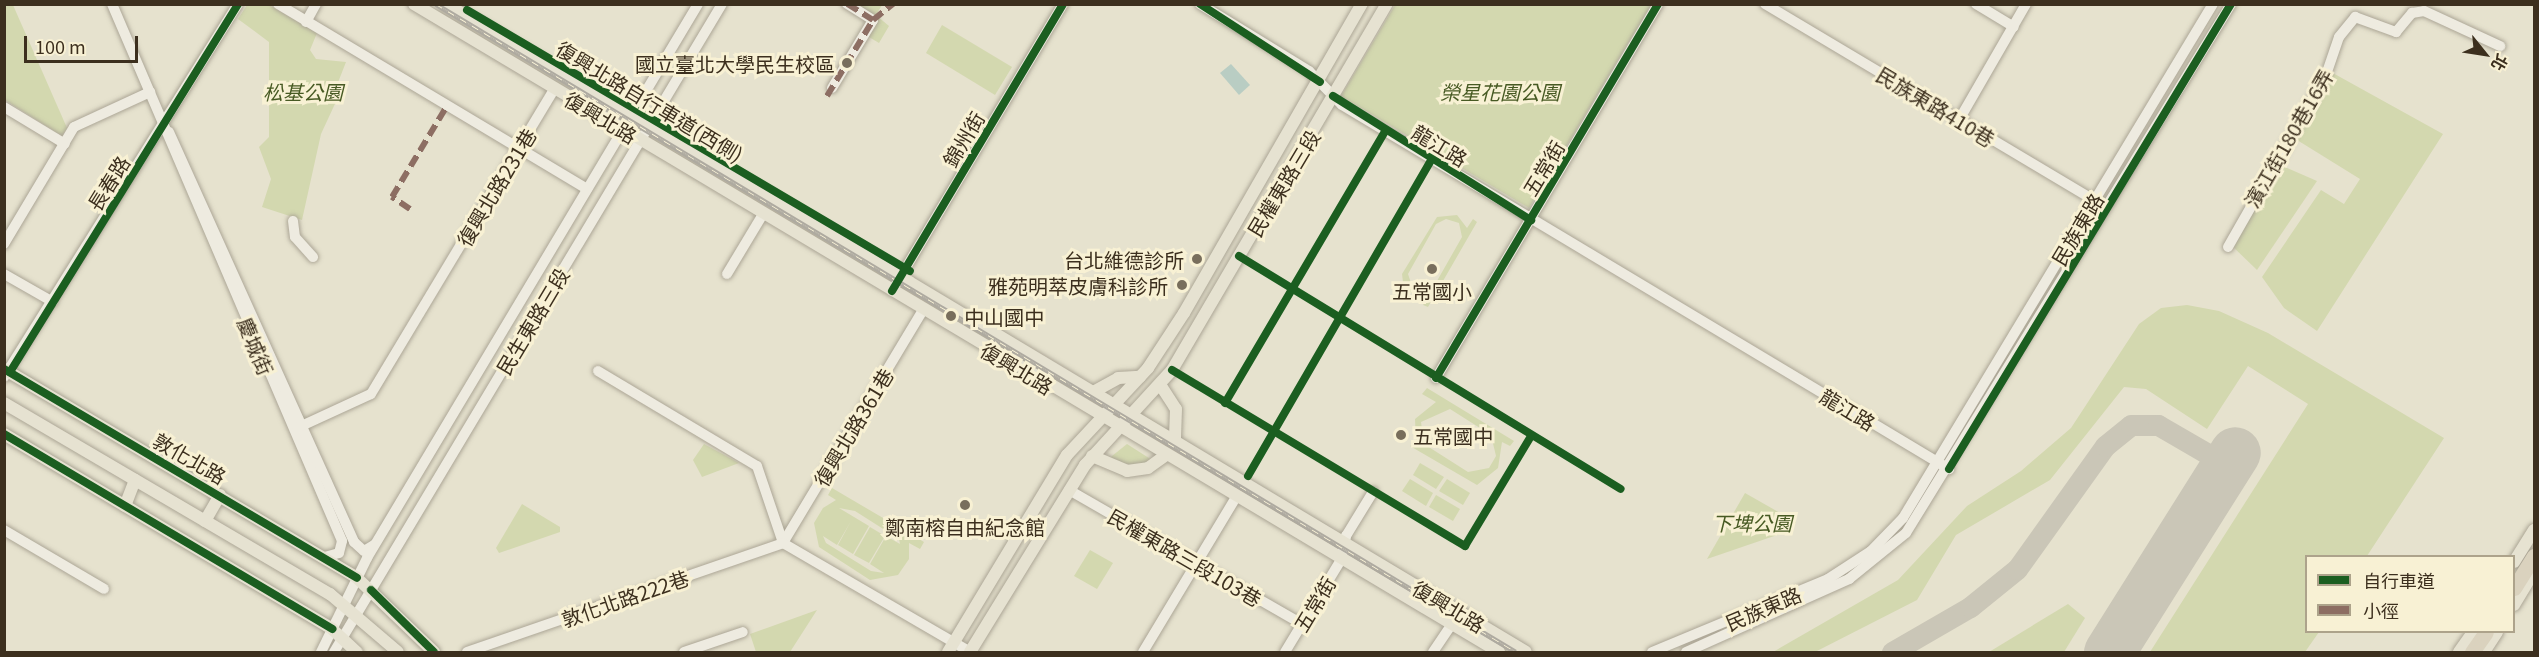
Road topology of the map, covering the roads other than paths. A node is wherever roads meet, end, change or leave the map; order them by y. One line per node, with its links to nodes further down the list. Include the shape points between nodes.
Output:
1 (112, 4): 27 (street, 慶城街)
2 (238, 4): 32 (street, 長春路)
3 (278, 4): 20 (street)
4 (316, 4): 20 (street)
5 (414, 4): 21 (main road, 復興北路)
6 (698, 4): 30 (street, 民生東路三段)
7 (722, 4): 33 (street, 民生東路三段)
8 (847, 4): 25 (street, via 873,20)
9 (1063, 4): 49 (street, 錦州街)
10 (1200, 4): 24 (street, 龍江路)
11 (1362, 4): 24 (main road, 民權東路三段)
12 (1387, 4): 28 (main road, 民權東路三段)
13 (1658, 4): 42 (street, 五常街)
14 (1765, 4): 31 (street, 民族東路410巷)
15 (1976, 4): 22 (street)
16 (2026, 4): 22 (street)
17 (2213, 4): 39 (street, 民族東路)
18 (2229, 5): 40 (street, 民族東路)
19 (451, 6): 21 (street); 30 (main road, 復興北路)
20 (306, 22): 37 (street)
21 (449, 26): 26 (main road, 復興北路)
22 (2014, 27): 31 (street)
23 (2500, 46): 45 (street, 濱江街180巷16弄, via 2424,11 2412,13 2396,32 2355,17 2339,37 2326,75)
24 (1320, 82): 28 (street, 龍江路); 55 (main road, 民權東路三段)
25 (832, 88)
26 (554, 89): 34 (main road, 復興北路); 37 (street, 復興北路231巷)
27 (150, 92): 32 (street, 慶城街); 36 (street, via 74,127)
28 (1333, 96): 42 (street, 龍江路); 57 (main road, 民權東路三段)
29 (4, 107): 36 (street)
30 (631, 115): 33 (main road, 復興北路); 34 (street, 民生東路三段)
31 (1959, 120): 39 (street, 民族東路410巷)
32 (164, 124): 51 (street, 長春路); 63 (street, 慶城街, via 176,141)
33 (649, 126): 35 (street, 民生東路三段); 49 (main road, 復興北路)
34 (623, 130): 35 (main road, 復興北路); 38 (street, 民生東路三段)
35 (640, 140): 41 (main road, 復興北路); 94 (street, 民生東路三段)
36 (65, 144): 44 (street)
37 (519, 148): 38 (street); 63 (street, 復興北路231巷, via 371,394)
38 (587, 189): 80 (street, 民生東路三段)
39 (2094, 200): 40 (street, 民族東路410巷); 69 (street, 民族東路)
40 (2108, 208): 70 (street, 民族東路)
41 (763, 214): 48 (street); 50 (main road, 復興北路)
42 (1531, 220): 56 (street, 五常街); 69 (street, 龍江路)
43 (293, 221): 46 (street, via 295,237)
44 (4, 244)
45 (2228, 248)
46 (313, 257)
47 (4, 274): 51 (street)
48 (727, 274)
49 (900, 276): 50 (street, 錦州街); 58 (main road, 復興北路)
50 (892, 291): 52 (main road, 復興北路)
51 (53, 302): 54 (street, 長春路)
52 (923, 310): 62 (main road, 復興北路); 81 (street, 復興北路361巷)
53 (598, 371): 81 (street, via 758,466)
54 (6, 373): 74 (main road, 敦化北路)
55 (1140, 377): 58 (main road, via 1118,378); 59 (main road, 民權東路三段)
56 (1436, 378)
57 (1161, 386): 61 (main road, 民權東路三段); 66 (main road, via 1176,409)
58 (1095, 391): 59 (main road, 復興北路)
59 (1112, 402): 61 (main road, 復興北路); 62 (main road, 民權東路三段)
60 (4, 403): 71 (main road)
61 (1131, 414): 64 (main road, 民權東路三段); 66 (main road, 復興北路)
62 (1098, 416): 64 (main road, 復興北路); 108 (main road, 民權東路三段, via 1067,454)
63 (297, 427): 83 (street, 慶城街); 85 (street, 慶城街, via 342,541 339,553)
64 (1118, 427): 67 (main road, 復興北路); 68 (main road, 民權東路三段)
65 (4, 434): 76 (main road)
66 (1175, 441): 82 (main road, 復興北路)
67 (1166, 455): 68 (main road, via 1148,468 1127,471); 75 (main road, 復興北路)
68 (1092, 456): 72 (main road, 民權東路三段)
69 (1939, 463): 70 (street, 龍江路); 122 (street, 民族東路, via 1903,518 1858,560 1756,614)
70 (1949, 469): 123 (street, 民族東路, via 1920,515 1878,560 1782,613)
71 (135, 480): 76 (main road); 77 (main road)
72 (1069, 490): 88 (street, 民權東路三段103巷); 116 (main road, 民權東路三段)
73 (1372, 492): 82 (street, 五常街)
74 (220, 495): 77 (main road); 85 (main road, 敦化北路)
75 (1236, 497): 86 (main road, 復興北路); 88 (street)
76 (125, 506): 100 (main road)
77 (205, 521): 96 (main road)
78 (4, 530): 93 (street)
79 (2535, 530): 87 (main road)
80 (375, 543): 83 (street, via 368,550); 89 (street, 民生東路三段)
81 (783, 543): 108 (street); 114 (street, 敦化北路222巷)
82 (1343, 543): 86 (street, 五常街); 121 (main road, 復興北路)
83 (357, 548): 89 (street, 慶城街)
84 (2535, 556): 92 (highway)
85 (325, 557): 91 (main road, 敦化北路)
86 (1341, 560): 98 (street, 五常街); 99 (main road, 復興北路)
87 (2515, 560)
88 (1196, 563): 98 (street, 民權東路三段103巷); 117 (street)
89 (363, 565): 91 (street, 民生東路三段); 94 (street, 慶城街)
90 (2535, 572): 95 (main road)
91 (357, 578): 94 (main road, 敦化北路); 96 (street, 民生東路三段)
92 (2515, 586)
93 (104, 588)
94 (371, 590): 97 (street, 民生東路三段); 113 (main road, 敦化北路)
95 (2515, 603)
96 (344, 604): 97 (main road); 100 (street, 民生東路三段)
97 (356, 615): 106 (street, 民生東路三段); 112 (main road)
98 (1302, 624): 118 (street, 五常街)
99 (1451, 625): 119 (street); 120 (main road, 復興北路)
100 (332, 629): 106 (main road); 109 (street, 民生東路三段)
101 (743, 632): 115 (street)
102 (2462, 633): 124 (main road)
103 (2472, 633): 125 (main road)
104 (2496, 633): 107 (main road)
105 (2501, 633): 107 (main road)
106 (343, 638): 110 (street, 民生東路三段); 111 (main road)
107 (2487, 645): 126 (highway)
108 (951, 648): 116 (street)
109 (321, 652)
110 (334, 652)
111 (357, 652)
112 (398, 652)
113 (434, 652)
114 (467, 652)
115 (684, 652)
116 (970, 652)
117 (1143, 652)
118 (1286, 652)
119 (1433, 652)
120 (1498, 652)
121 (1526, 652)
122 (1652, 652)
123 (1686, 652)
124 (2450, 652)
125 (2459, 652)
126 (2472, 652)

